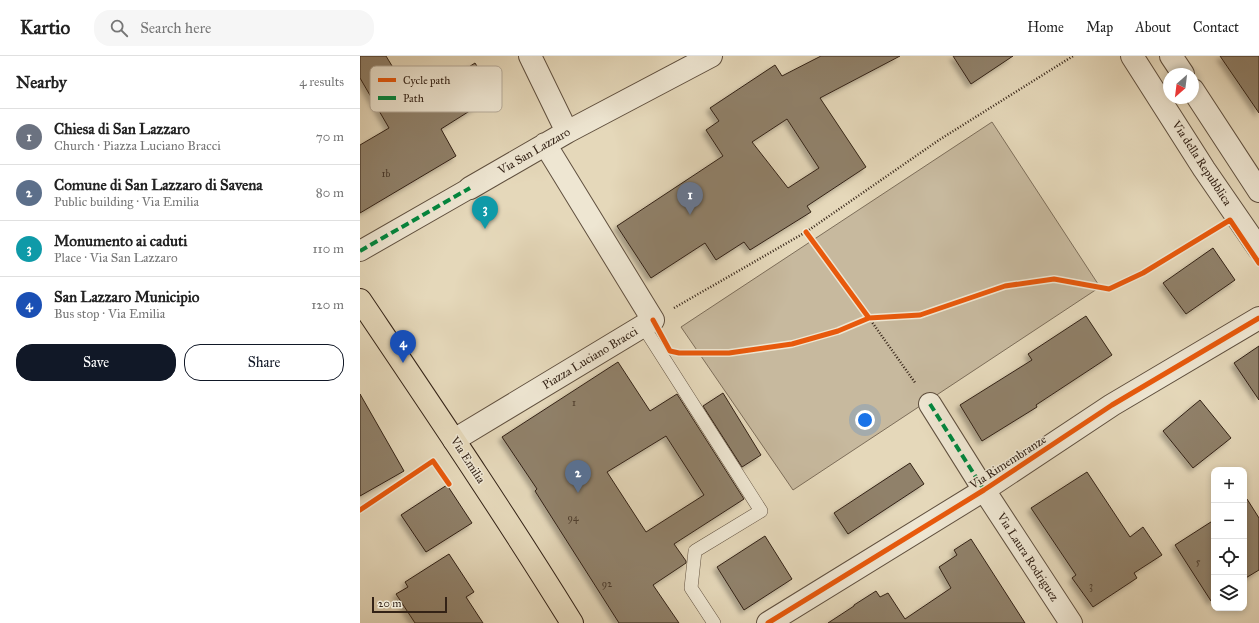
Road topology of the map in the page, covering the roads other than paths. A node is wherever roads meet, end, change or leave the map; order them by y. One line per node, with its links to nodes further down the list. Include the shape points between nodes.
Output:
1 (530, 56): 7 (street)
2 (711, 56): 7 (street, Via San Lazzaro)
3 (1132, 56): 11 (street, Via della Repubblica)
4 (1171, 56): 5 (street)
5 (1179, 68)
6 (1199, 99): 10 (street)
7 (567, 132): 8 (street, Via San Lazzaro)
8 (545, 144): 9 (street, Via San Lazzaro); 15 (street)
9 (470, 188): 12 (street, Via San Lazzaro)
10 (1259, 192)
11 (1259, 250)
12 (360, 251)
13 (360, 300): 17 (main road, Via Emilia)
14 (1259, 318): 18 (street, Via Rimembranze, via 1112,405)
15 (648, 323): 17 (street, Piazza Luciano Bracci); 20 (lane, via 762,511 695,551 690,588)
16 (930, 404): 18 (street, Via Laura Rodriguez)
17 (454, 440): 19 (main road, Via Emilia)
18 (984, 490): 21 (street, Via Rimembranze); 22 (street, Via Laura Rodriguez)
19 (572, 623)
20 (714, 623)
21 (768, 623)
22 (1071, 623)

